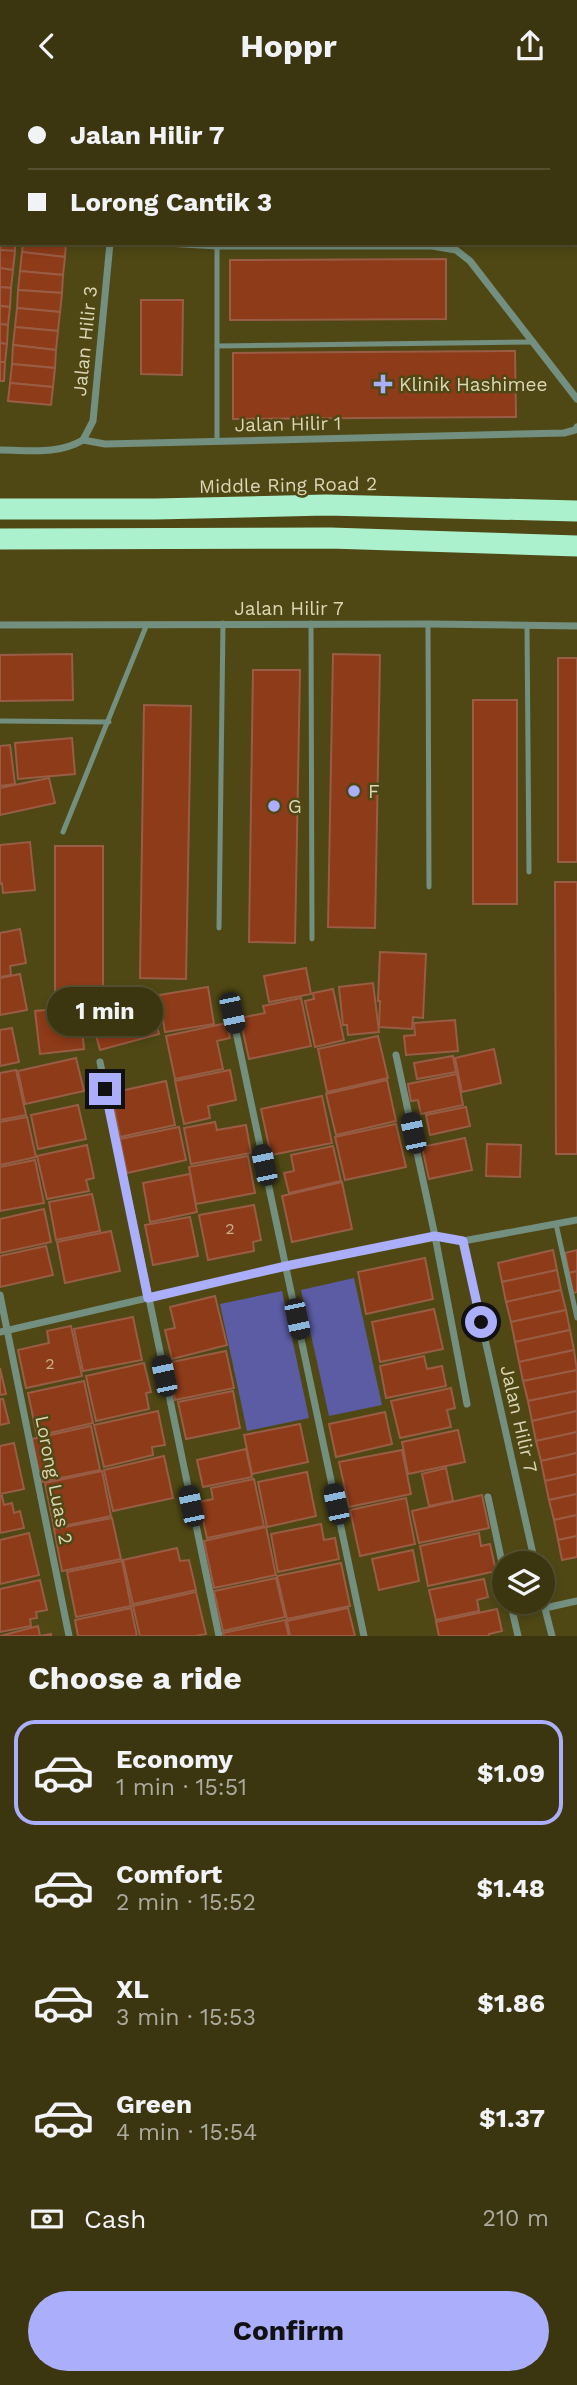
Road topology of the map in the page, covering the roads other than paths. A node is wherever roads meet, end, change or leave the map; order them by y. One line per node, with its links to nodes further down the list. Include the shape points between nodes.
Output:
1 (110, 245): 8 (street, Jalan Hilir 3, via 93,421)
2 (200, 245): 3 (street)
3 (217, 246): 4 (street, via 432,246 456,250 470,261); 5 (lane)
4 (534, 342): 5 (lane); 6 (street)
5 (216, 346): 9 (lane)
6 (577, 400)
7 (577, 427): 9 (street, Jalan Hilir 1, via 564,433)
8 (83, 440): 9 (street, Jalan Hilir 1, via 105,444); 10 (street, Jalan Hilir 1, via 58,450)
9 (216, 442)
10 (0, 450)
11 (0, 509): 12 (highway, Middle Ring Road 2, via 326,505)
12 (577, 511)
13 (0, 539): 14 (highway, via 330,538)
14 (577, 546)
15 (147, 623): 16 (street, Jalan Hilir 7); 19 (street, Jalan Hilir 7); 23 (lane)
16 (223, 624): 17 (street, Jalan Hilir 7); 27 (lane)
17 (311, 624): 18 (street, Jalan Hilir 7); 28 (lane)
18 (428, 624): 20 (street, Jalan Hilir 7); 26 (lane)
19 (0, 625)
20 (527, 625): 21 (street, Jalan Hilir 7); 25 (lane)
21 (577, 626)
22 (0, 721): 23 (lane)
23 (109, 722): 24 (lane)
24 (63, 832)
25 (529, 872)
26 (429, 887)
27 (219, 928)
28 (312, 939)
29 (232, 1013): 36 (street)
30 (396, 1055): 34 (street)
31 (100, 1062): 38 (street)
32 (577, 1220): 33 (street)
33 (556, 1224): 35 (street); 39 (lane)
34 (435, 1236): 35 (street); 36 (street); 41 (street)
35 (463, 1241): 44 (street, Jalan Hilir 7)
36 (286, 1266): 38 (street); 51 (street)
37 (0, 1295): 40 (street, Lorong Luas 2)
38 (148, 1298): 40 (street); 50 (street)
39 (577, 1318)
40 (4, 1331): 49 (street, Lorong Luas 2)
41 (467, 1404)
42 (488, 1497): 43 (street)
43 (500, 1551)
44 (532, 1551)
45 (577, 1601): 46 (street)
46 (555, 1606)
47 (513, 1614): 52 (street)
48 (546, 1614): 53 (street)
49 (69, 1636)
50 (219, 1636)
51 (364, 1636)
52 (518, 1636)
53 (552, 1636)

